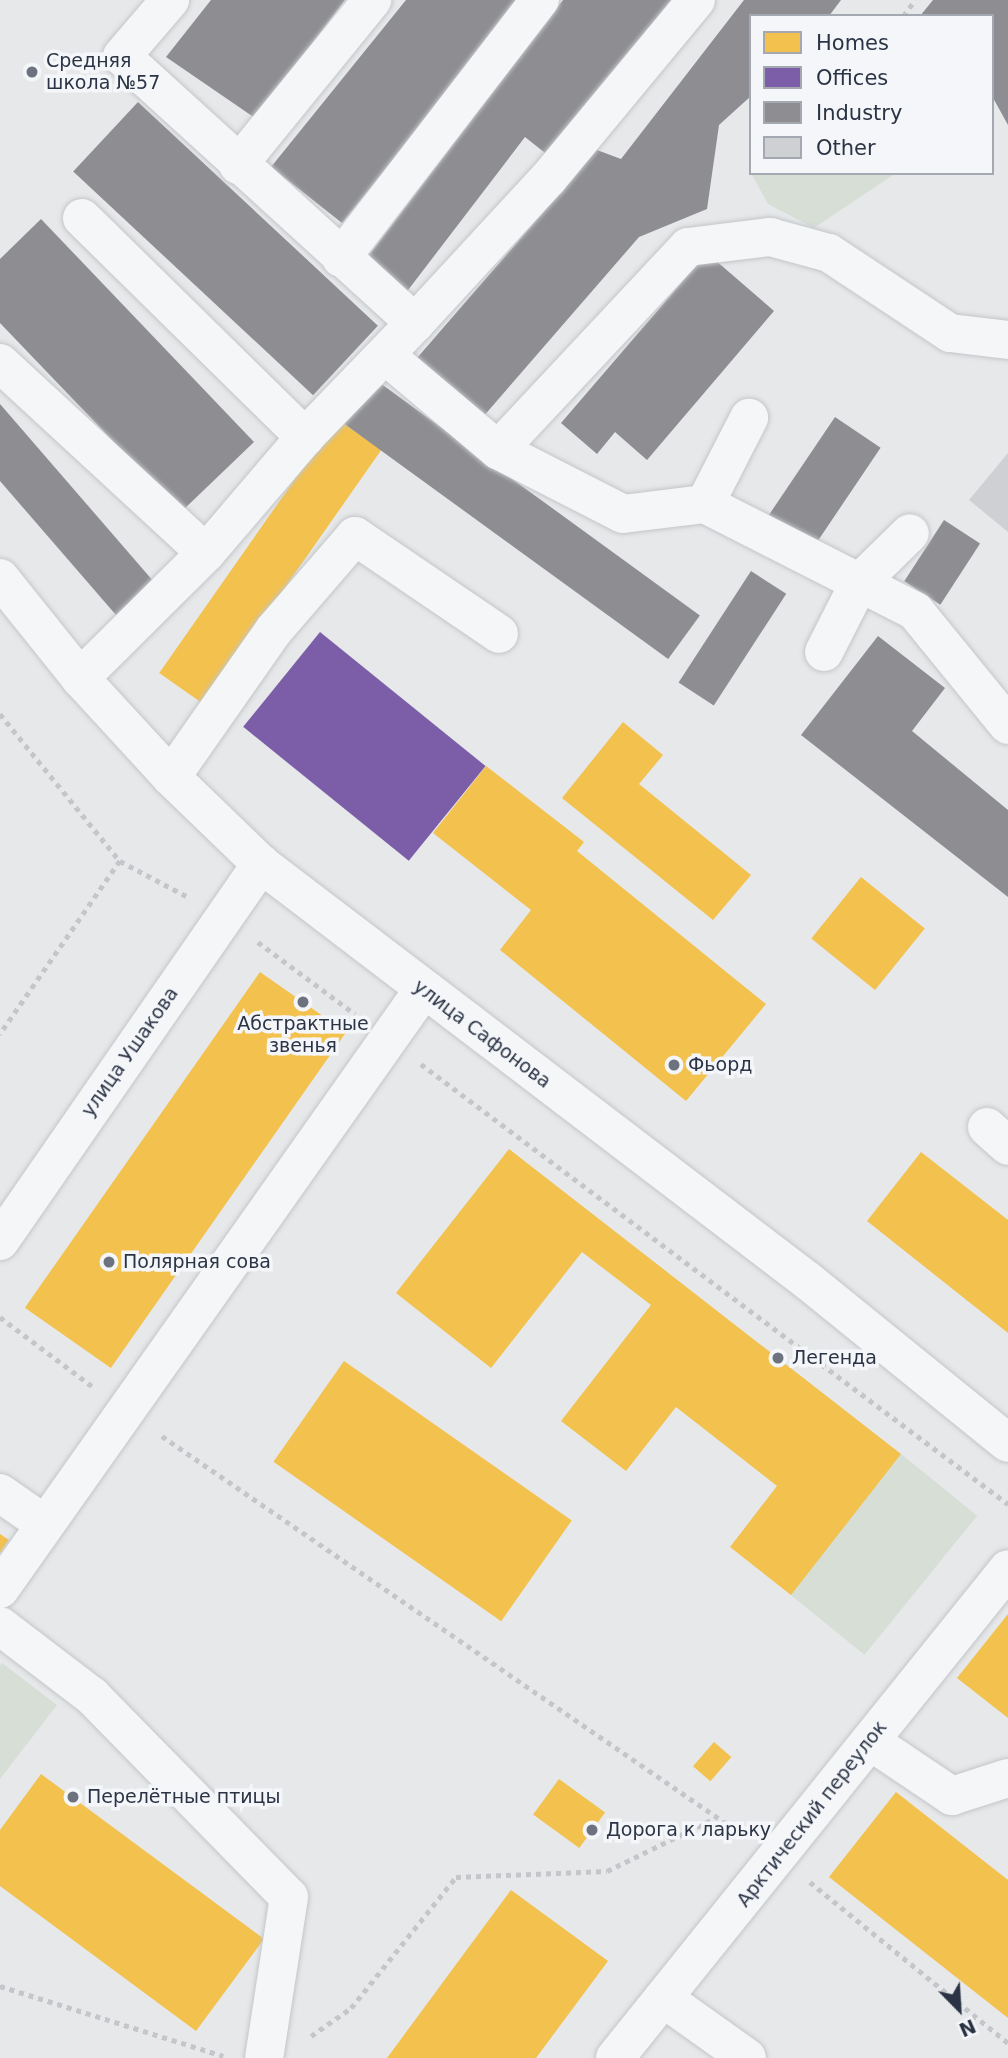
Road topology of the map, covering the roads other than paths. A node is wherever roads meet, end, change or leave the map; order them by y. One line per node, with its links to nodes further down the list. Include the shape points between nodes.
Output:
1 (170, 0): 5 (street, via 122,56)
2 (372, 0): 5 (street)
3 (540, 0): 7 (street)
4 (696, 0): 8 (street, via 548,179)
5 (238, 165): 7 (street)
6 (82, 218): 13 (street)
7 (341, 258): 8 (street)
8 (415, 323): 10 (street)
9 (1008, 340): 14 (street, via 950,333 829,253 770,237 688,247)
10 (385, 355): 13 (street); 14 (street)
11 (0, 363): 17 (street)
12 (749, 418): 15 (street)
13 (305, 437): 17 (street)
14 (498, 450): 15 (street, via 623,514)
15 (705, 504): 19 (street)
16 (910, 533): 19 (street)
17 (206, 553): 22 (street)
18 (0, 578): 22 (street, улица Сафонова)
19 (859, 583): 21 (street); 23 (street, via 915,611)
20 (499, 634): 24 (street, via 355,536 274,630)
21 (824, 652)
22 (80, 678): 24 (street, улица Сафонова)
23 (1008, 725)
24 (172, 777): 25 (street, улица Сафонова)
25 (261, 864): 26 (street, улица Сафонова); 27 (street, улица Ушакова)
26 (423, 990): 28 (street, улица Сафонова, via 808,1281); 30 (street)
27 (0, 1241)
28 (1008, 1443)
29 (0, 1493): 30 (street)
30 (43, 1523): 32 (street)
31 (1008, 1569): 34 (street, Арктический переулок)
32 (0, 1589)
33 (0, 1626): 37 (street, via 92,1696 289,1897)
34 (870, 1741): 35 (street, via 952,1796); 36 (street, Арктический переулок)
35 (1008, 1777)
36 (663, 1998): 38 (street, Арктический переулок); 39 (street)
37 (264, 2058)
38 (615, 2058)
39 (747, 2058)

